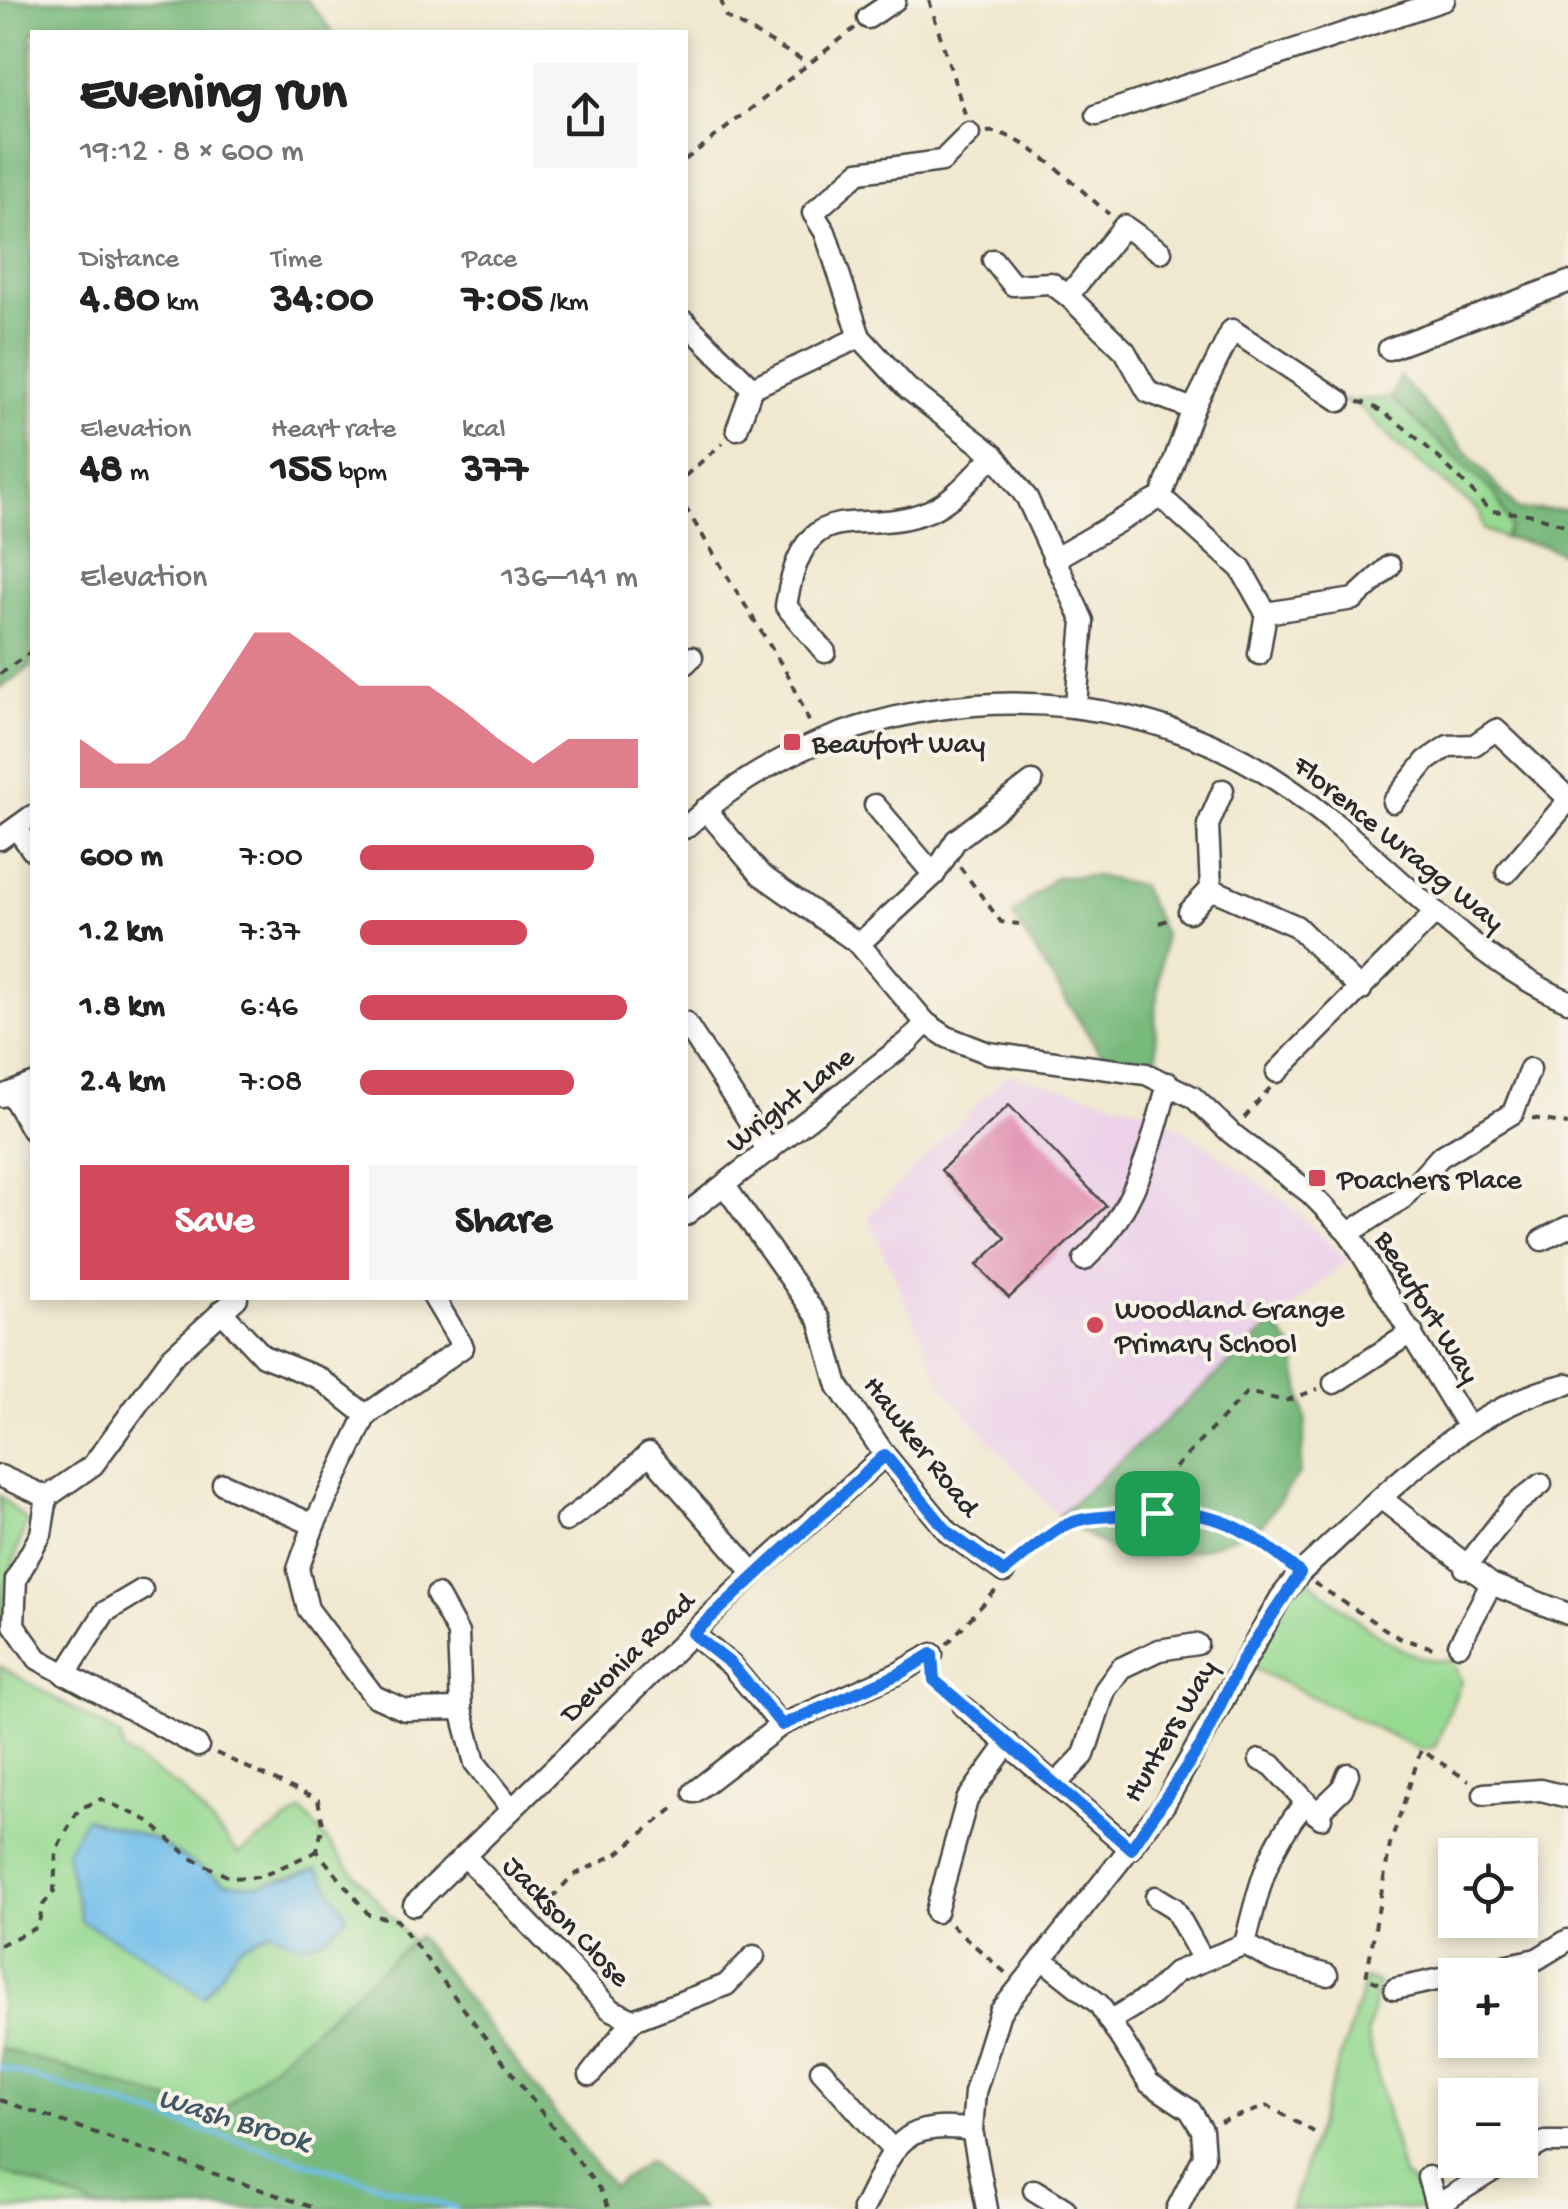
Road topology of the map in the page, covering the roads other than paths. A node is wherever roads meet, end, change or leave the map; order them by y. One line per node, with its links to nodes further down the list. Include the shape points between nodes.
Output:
1 (895, 0): 3 (street)
2 (1444, 0): 4 (street)
3 (868, 18)
4 (1097, 115)
5 (969, 134): 11 (street, via 942,161 859,172 814,212)
6 (1160, 252): 9 (street, via 1124,226)
7 (992, 260): 9 (street, via 1014,284 1051,283)
8 (1568, 282): 12 (street)
9 (1068, 296): 15 (street, via 1125,351 1148,392)
10 (688, 325): 13 (street)
11 (860, 337): 13 (street); 17 (street, via 907,388)
12 (1389, 349)
13 (752, 388): 16 (street)
14 (1340, 401): 15 (street, via 1232,330)
15 (1193, 409): 18 (street)
16 (737, 429)
17 (994, 455): 19 (street, via 1027,498); 22 (street, via 932,510 842,520 826,528 796,564 780,606)
18 (1161, 497): 19 (street); 21 (street, via 1241,569)
19 (1054, 559): 24 (street, via 1083,621)
20 (1390, 566): 21 (street, via 1354,599)
21 (1266, 613): 23 (street)
22 (824, 652)
23 (1258, 654)
24 (1076, 705): 30 (street, Florence Wragg Way, via 994,702 896,716 818,742); 36 (street, Florence Wragg Way, via 1210,743 1277,780)
25 (1032, 782): 33 (street, via 956,840)
26 (1223, 790): 34 (street, via 1208,825)
27 (1568, 799): 28 (street, via 1496,730 1474,746 1448,746 1426,761); 32 (street)
28 (1393, 802)
29 (875, 805): 33 (street)
30 (705, 809): 31 (street, Florence Wragg Way); 37 (street, Beaufort Way, via 761,875)
31 (688, 825)
32 (1507, 872)
33 (934, 876): 37 (street)
34 (1210, 888): 35 (street); 38 (street, via 1296,926)
35 (1188, 912)
36 (1436, 912): 38 (street); 39 (street, Florence Wragg Way, via 1524,979)
37 (859, 944): 40 (street, Beaufort Way)
38 (1361, 990): 43 (street)
39 (1568, 1001)
40 (926, 1024): 44 (street, Beaufort Way, via 988,1054 1146,1074); 48 (street, Wright Lane)
41 (688, 1027): 48 (street)
42 (1530, 1069): 52 (street, via 1513,1113 1440,1156 1404,1198)
43 (1276, 1072)
44 (1168, 1083): 52 (street, Beaufort Way, via 1193,1096 1310,1193); 54 (street, via 1137,1186 1111,1234)
45 (30, 1085): 46 (street)
46 (6, 1095): 47 (street)
47 (30, 1127)
48 (770, 1152): 49 (street, Wright Lane)
49 (724, 1186): 50 (street, Wright Lane); 62 (street, Hawker Road, via 819,1319 838,1386)
50 (688, 1213)
51 (1568, 1227): 53 (street)
52 (1349, 1234): 57 (street, Beaufort Way)
53 (1542, 1240)
54 (1084, 1260)
55 (435, 1300): 60 (street, via 462,1346)
56 (229, 1304): 60 (street, via 263,1356 319,1378); 66 (street, via 172,1357 93,1464)
57 (1412, 1332): 58 (street); 61 (street, Beaufort Way)
58 (1334, 1383)
59 (1568, 1384): 61 (street, Hunters Way)
60 (366, 1416): 69 (street)
61 (1468, 1426): 67 (street, Hunters Way)
62 (885, 1455): 71 (street, Devonia Road); 72 (street, Hawker Road, via 949,1533)
63 (0, 1476): 66 (street)
64 (223, 1484): 69 (street)
65 (1541, 1484): 70 (street, via 1513,1506)
66 (48, 1497): 77 (street, via 42,1534 16,1579)
67 (1382, 1499): 70 (street); 96 (street, Hunters Way, via 1300,1573 1241,1662 1201,1745)
68 (566, 1521): 71 (street, via 649,1452)
69 (314, 1525): 84 (street, via 298,1569 308,1609 374,1696 405,1710)
70 (1465, 1568): 73 (street)
71 (754, 1572): 78 (street, Devonia Road)
72 (1004, 1572)
73 (1491, 1584): 76 (street); 80 (street)
74 (142, 1590): 82 (street, via 105,1612)
75 (437, 1595): 84 (street, via 458,1633)
76 (1568, 1614)
77 (7, 1632): 82 (street)
78 (693, 1634): 85 (street, via 731,1664); 95 (street, Devonia Road)
79 (1197, 1644): 90 (street, via 1159,1650 1122,1668 1106,1690 1084,1755)
80 (1460, 1645)
81 (932, 1654): 85 (street)
82 (65, 1675): 87 (street)
83 (964, 1706): 86 (street)
84 (461, 1709): 95 (street, via 474,1763)
85 (782, 1725): 91 (street)
86 (1008, 1742): 90 (street); 100 (street, via 968,1800)
87 (198, 1746)
88 (1260, 1760): 94 (street)
89 (1348, 1774): 94 (street, via 1342,1789)
90 (1055, 1785): 96 (street)
91 (694, 1792)
92 (1484, 1794): 93 (street, via 1541,1790)
93 (1568, 1797)
94 (1308, 1806): 102 (street, via 1277,1838 1265,1862)
95 (511, 1808): 97 (street, Devonia Road)
96 (1131, 1849): 104 (street, Hunters Way)
97 (465, 1856): 99 (street, Devonia Road); 110 (street, Jackson Close, via 610,2010)
98 (1156, 1897): 106 (street, via 1184,1922)
99 (414, 1906)
100 (936, 1912)
101 (1568, 1940): 105 (street)
102 (1246, 1944): 106 (street); 107 (street, via 1275,1961)
103 (754, 1956): 110 (street, Jackson Close, via 726,1985)
104 (1042, 1958): 111 (street, via 1099,2004); 114 (street, Hunters Way, via 988,2039)
105 (1538, 1958)
106 (1204, 1960): 111 (street, via 1176,1972)
107 (1327, 1975)
108 (1438, 1980): 109 (street)
109 (1395, 1989)
110 (633, 2020): 113 (street, Jackson Close)
111 (1109, 2021): 125 (street, via 1149,2083 1190,2110 1202,2130 1204,2156)
112 (821, 2070): 117 (street)
113 (590, 2075)
114 (972, 2130): 117 (street, via 915,2130); 123 (street, Hunters Way)
115 (1568, 2142): 116 (street)
116 (1538, 2146)
117 (892, 2148): 122 (street)
118 (1428, 2177): 121 (street)
119 (1483, 2178): 121 (street)
120 (1034, 2190): 124 (street)
121 (1437, 2208)
122 (864, 2209)
123 (987, 2209)
124 (1065, 2209)
125 (1177, 2209)

